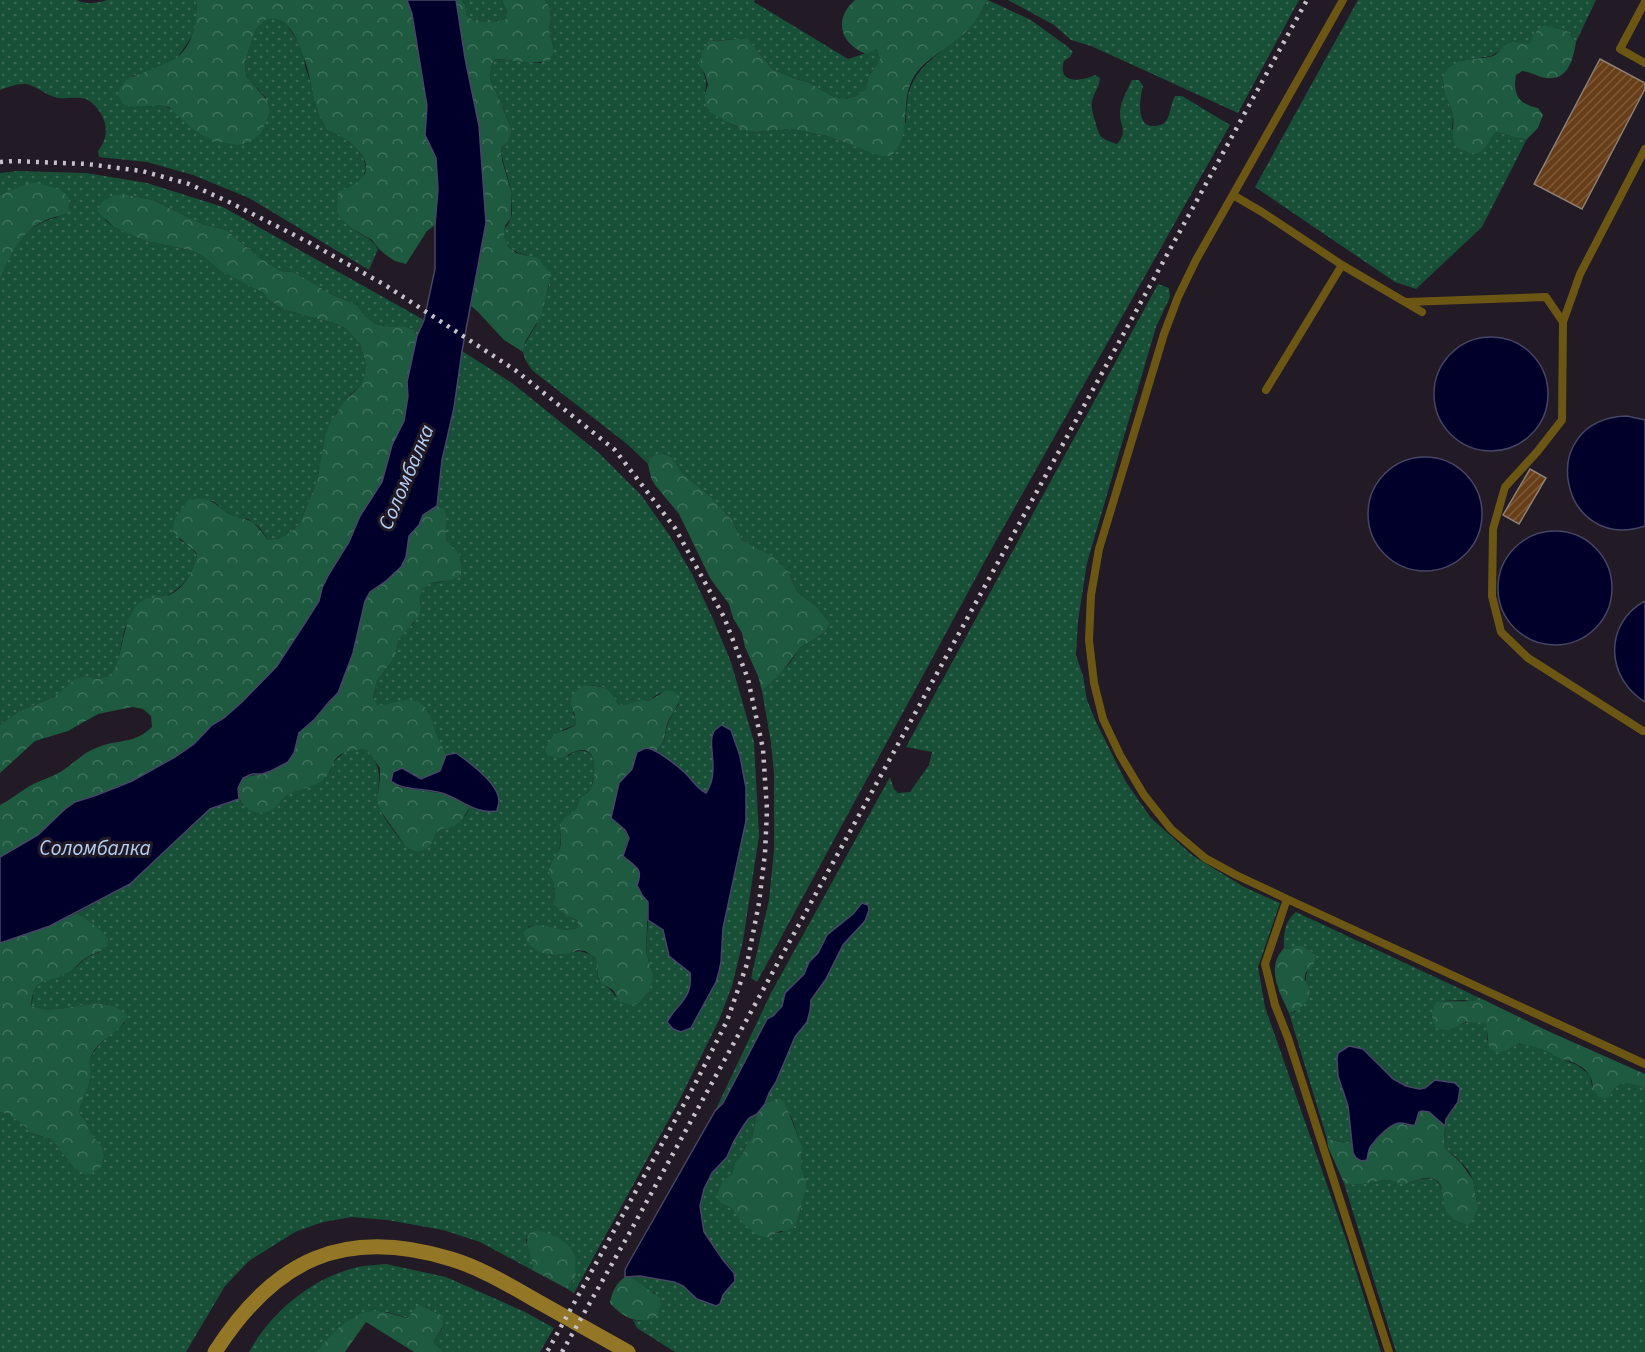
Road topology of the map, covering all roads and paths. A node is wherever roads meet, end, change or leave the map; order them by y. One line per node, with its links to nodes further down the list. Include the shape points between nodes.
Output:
1 (1343, 0): 5 (lane)
2 (1645, 2): 3 (lane, via 1620,49)
3 (1645, 63)
4 (1645, 149): 9 (lane, via 1580,274)
5 (1233, 195): 6 (lane); 12 (lane, via 1196,260 1164,334 1098,549 1089,640 1103,719 1144,795 1171,829 1205,858)
6 (1342, 265): 7 (lane); 10 (lane)
7 (1407, 302): 8 (lane); 9 (lane, via 1546,297)
8 (1422, 312)
9 (1563, 322): 11 (lane, via 1562,420 1505,488 1493,529 1492,596 1501,632 1528,658)
10 (1266, 390)
11 (1645, 731)
12 (1287, 899): 13 (lane); 16 (lane, via 1265,964)
13 (1645, 1064)
14 (215, 1352): 15 (main road, via 247,1308 272,1283 298,1267 344,1249 392,1247 451,1259 481,1271)
15 (628, 1352)
16 (1389, 1352)

